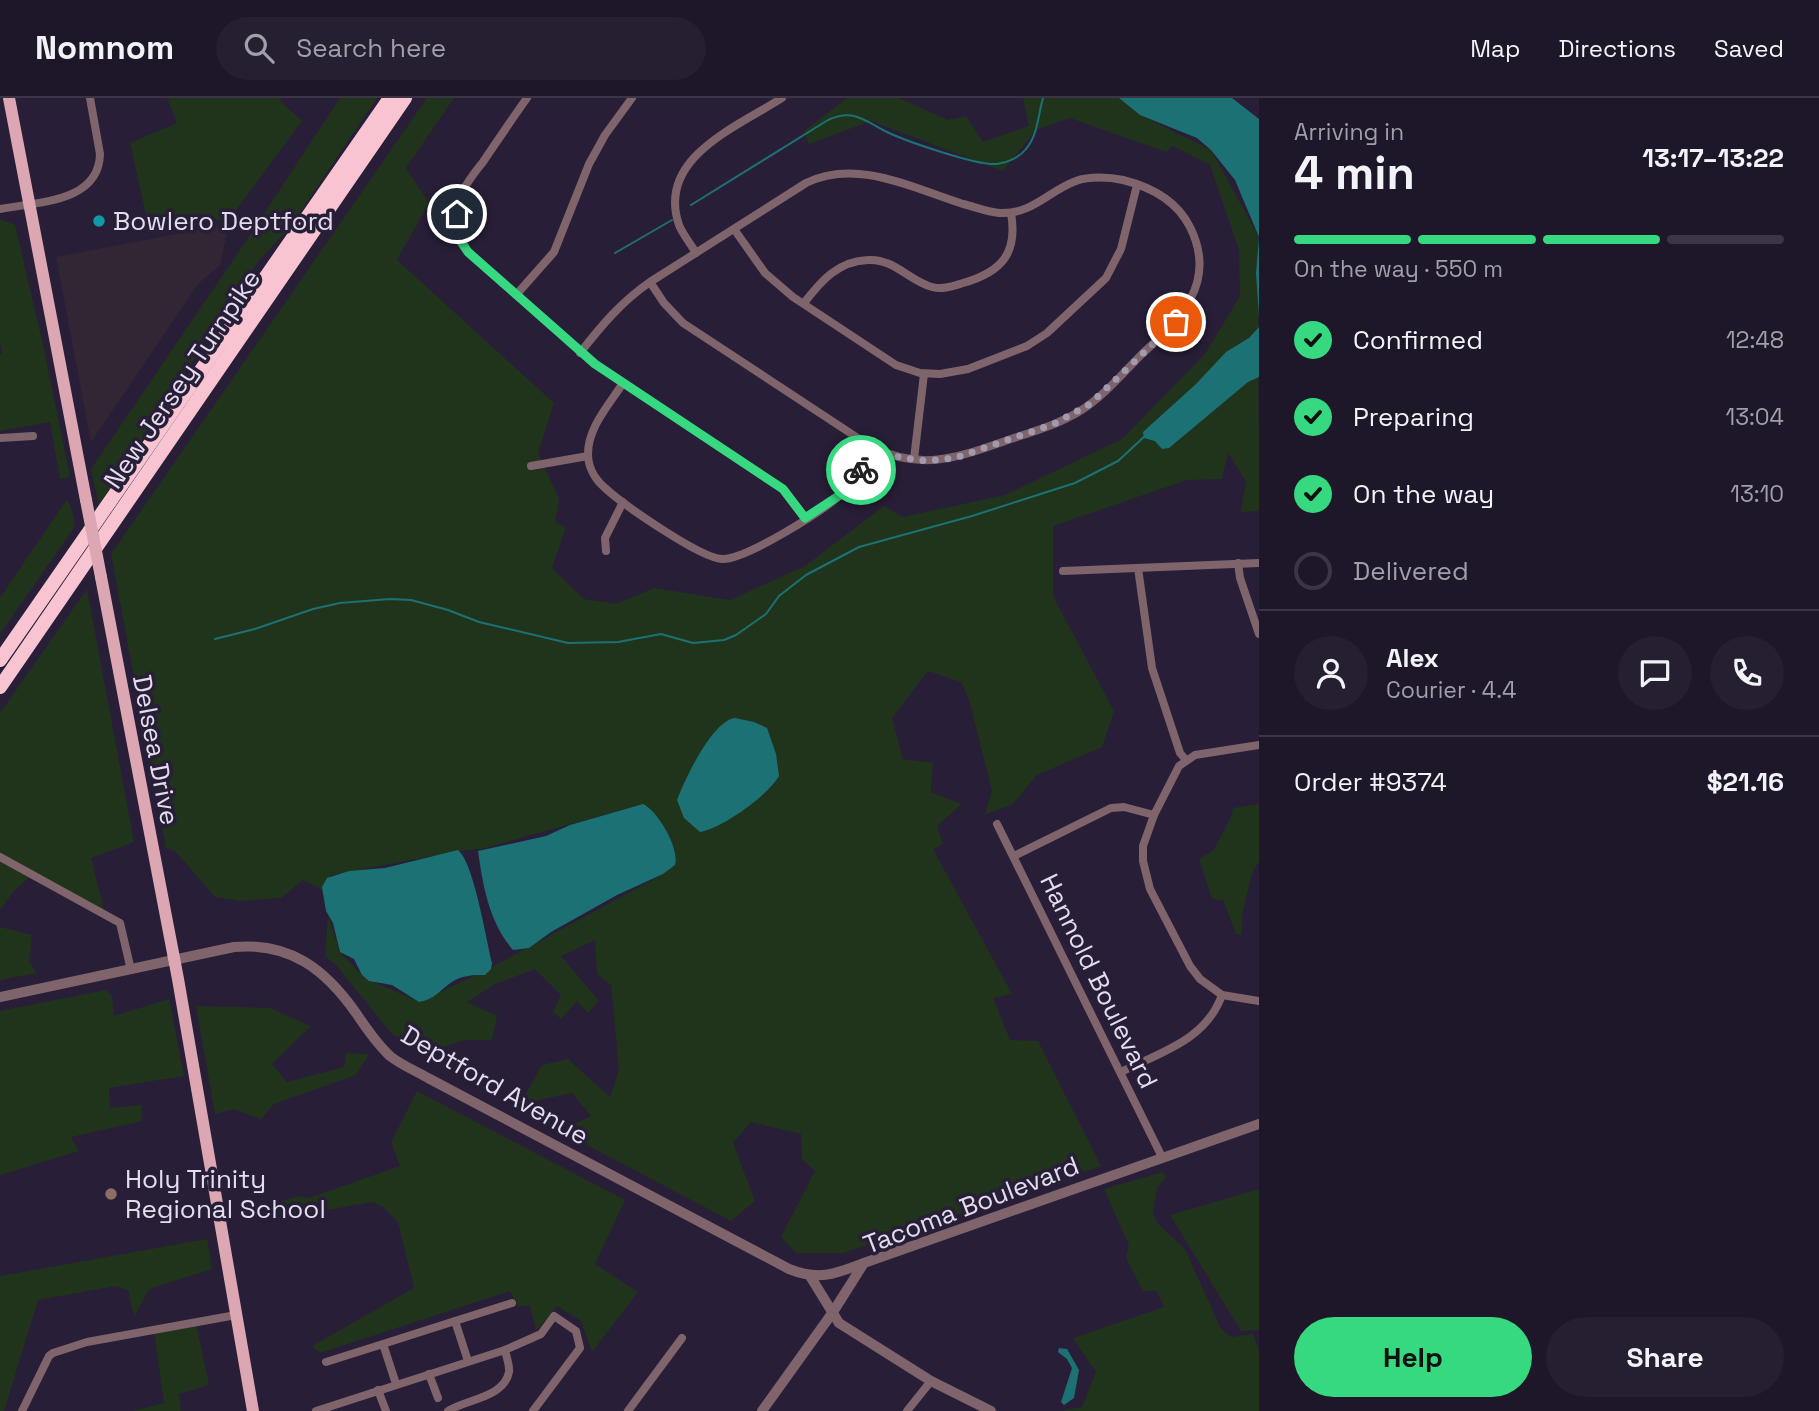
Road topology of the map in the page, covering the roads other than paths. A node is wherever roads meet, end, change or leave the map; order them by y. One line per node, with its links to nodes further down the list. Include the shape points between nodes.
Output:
1 (9, 98): 9 (main road, Delsea Drive)
2 (90, 98): 9 (street, via 100,154 94,178 75,194)
3 (390, 98): 34 (highway, New Jersey Turnpike)
4 (405, 98): 35 (highway, New Jersey Turnpike)
5 (527, 98): 15 (street, via 463,191 457,214 461,242 468,252)
6 (632, 98): 15 (street, via 589,164 554,252)
7 (782, 98): 13 (street, via 698,151 687,164 677,186 676,211)
8 (1137, 185): 11 (street, via 1104,178 1078,180 1030,208); 18 (street, via 1113,267 1047,333 1027,346 968,369); 24 (street, via 1166,198 1196,239 1198,282 1176,322 1090,404 1066,418 955,458)
9 (29, 204): 10 (street); 42 (main road, Delsea Drive, bridge)
10 (0, 209)
11 (1011, 213): 12 (street, via 843,172 819,176); 16 (street, via 1012,244 996,269 983,277 934,288 894,267 868,260 829,273)
12 (734, 229): 13 (street); 16 (street, via 765,273)
13 (696, 253): 14 (street)
14 (650, 282): 17 (street, via 601,325); 22 (street, via 683,323)
15 (516, 295): 17 (street)
16 (804, 303): 18 (street, via 896,365)
17 (580, 353): 19 (street)
18 (924, 374): 24 (street)
19 (623, 383): 23 (street, via 594,427); 27 (street, via 783,489)
20 (33, 436): 21 (street)
21 (0, 438)
22 (873, 449): 24 (street); 27 (street, via 849,485)
23 (588, 456): 25 (street); 26 (street, via 595,477)
24 (914, 459)
25 (530, 467)
26 (623, 502): 27 (street, via 700,553 725,559 748,552); 28 (street, via 606,538)
27 (805, 518)
28 (606, 551)
29 (1259, 563): 30 (street)
30 (1238, 564): 31 (street); 33 (street)
31 (1138, 568): 32 (street); 37 (street, via 1152,668)
32 (1063, 571)
33 (1259, 634)
34 (0, 660)
35 (0, 687)
36 (1259, 745): 37 (street, via 1210,751)
37 (1186, 760): 38 (street)
38 (1154, 815): 40 (street, via 1111,808); 44 (street, via 1143,846 1150,889 1189,966)
39 (997, 824): 40 (street, Hannold Boulevard)
40 (1014, 856): 47 (street, Hannold Boulevard)
41 (0, 857): 43 (street, via 120,923)
42 (173, 961): 43 (street, Deptford Avenue); 51 (street, Deptford Avenue, via 252,946 301,960 340,990 390,1056 789,1269); 54 (main road, Delsea Drive)
43 (131, 970): 45 (street, Deptford Avenue)
44 (1223, 995): 46 (street); 47 (street, via 1201,1030)
45 (0, 997)
46 (1259, 1001)
47 (1121, 1072): 49 (street, Hannold Boulevard)
48 (1259, 1124): 49 (street, Tacoma Boulevard)
49 (1162, 1157): 50 (street, Tacoma Boulevard)
50 (864, 1263): 51 (street, via 834,1274); 53 (street, Tacoma Boulevard)
51 (810, 1276): 53 (street)
52 (512, 1303): 55 (street)
53 (833, 1312): 62 (street, via 839,1323); 75 (street, Tacoma Boulevard)
54 (236, 1315): 68 (street, via 87,1342 53,1353); 69 (main road, Delsea Drive)
55 (455, 1321): 57 (street); 59 (street)
56 (682, 1338): 74 (street)
57 (383, 1344): 60 (street); 63 (street)
58 (505, 1350): 59 (street); 66 (street, via 509,1372 502,1385); 73 (street, via 541,1334 554,1315 576,1331 580,1348)
59 (468, 1361): 61 (street)
60 (326, 1362)
61 (429, 1374): 63 (street); 65 (street)
62 (931, 1381): 76 (street); 77 (street)
63 (396, 1384): 64 (street)
64 (378, 1390): 67 (street); 71 (street)
65 (438, 1398)
66 (462, 1407): 72 (street)
67 (335, 1408): 70 (street)
68 (22, 1411)
69 (253, 1411)
70 (316, 1411)
71 (386, 1411)
72 (448, 1411)
73 (533, 1411)
74 (628, 1411)
75 (762, 1411)
76 (907, 1411)
77 (991, 1411)

